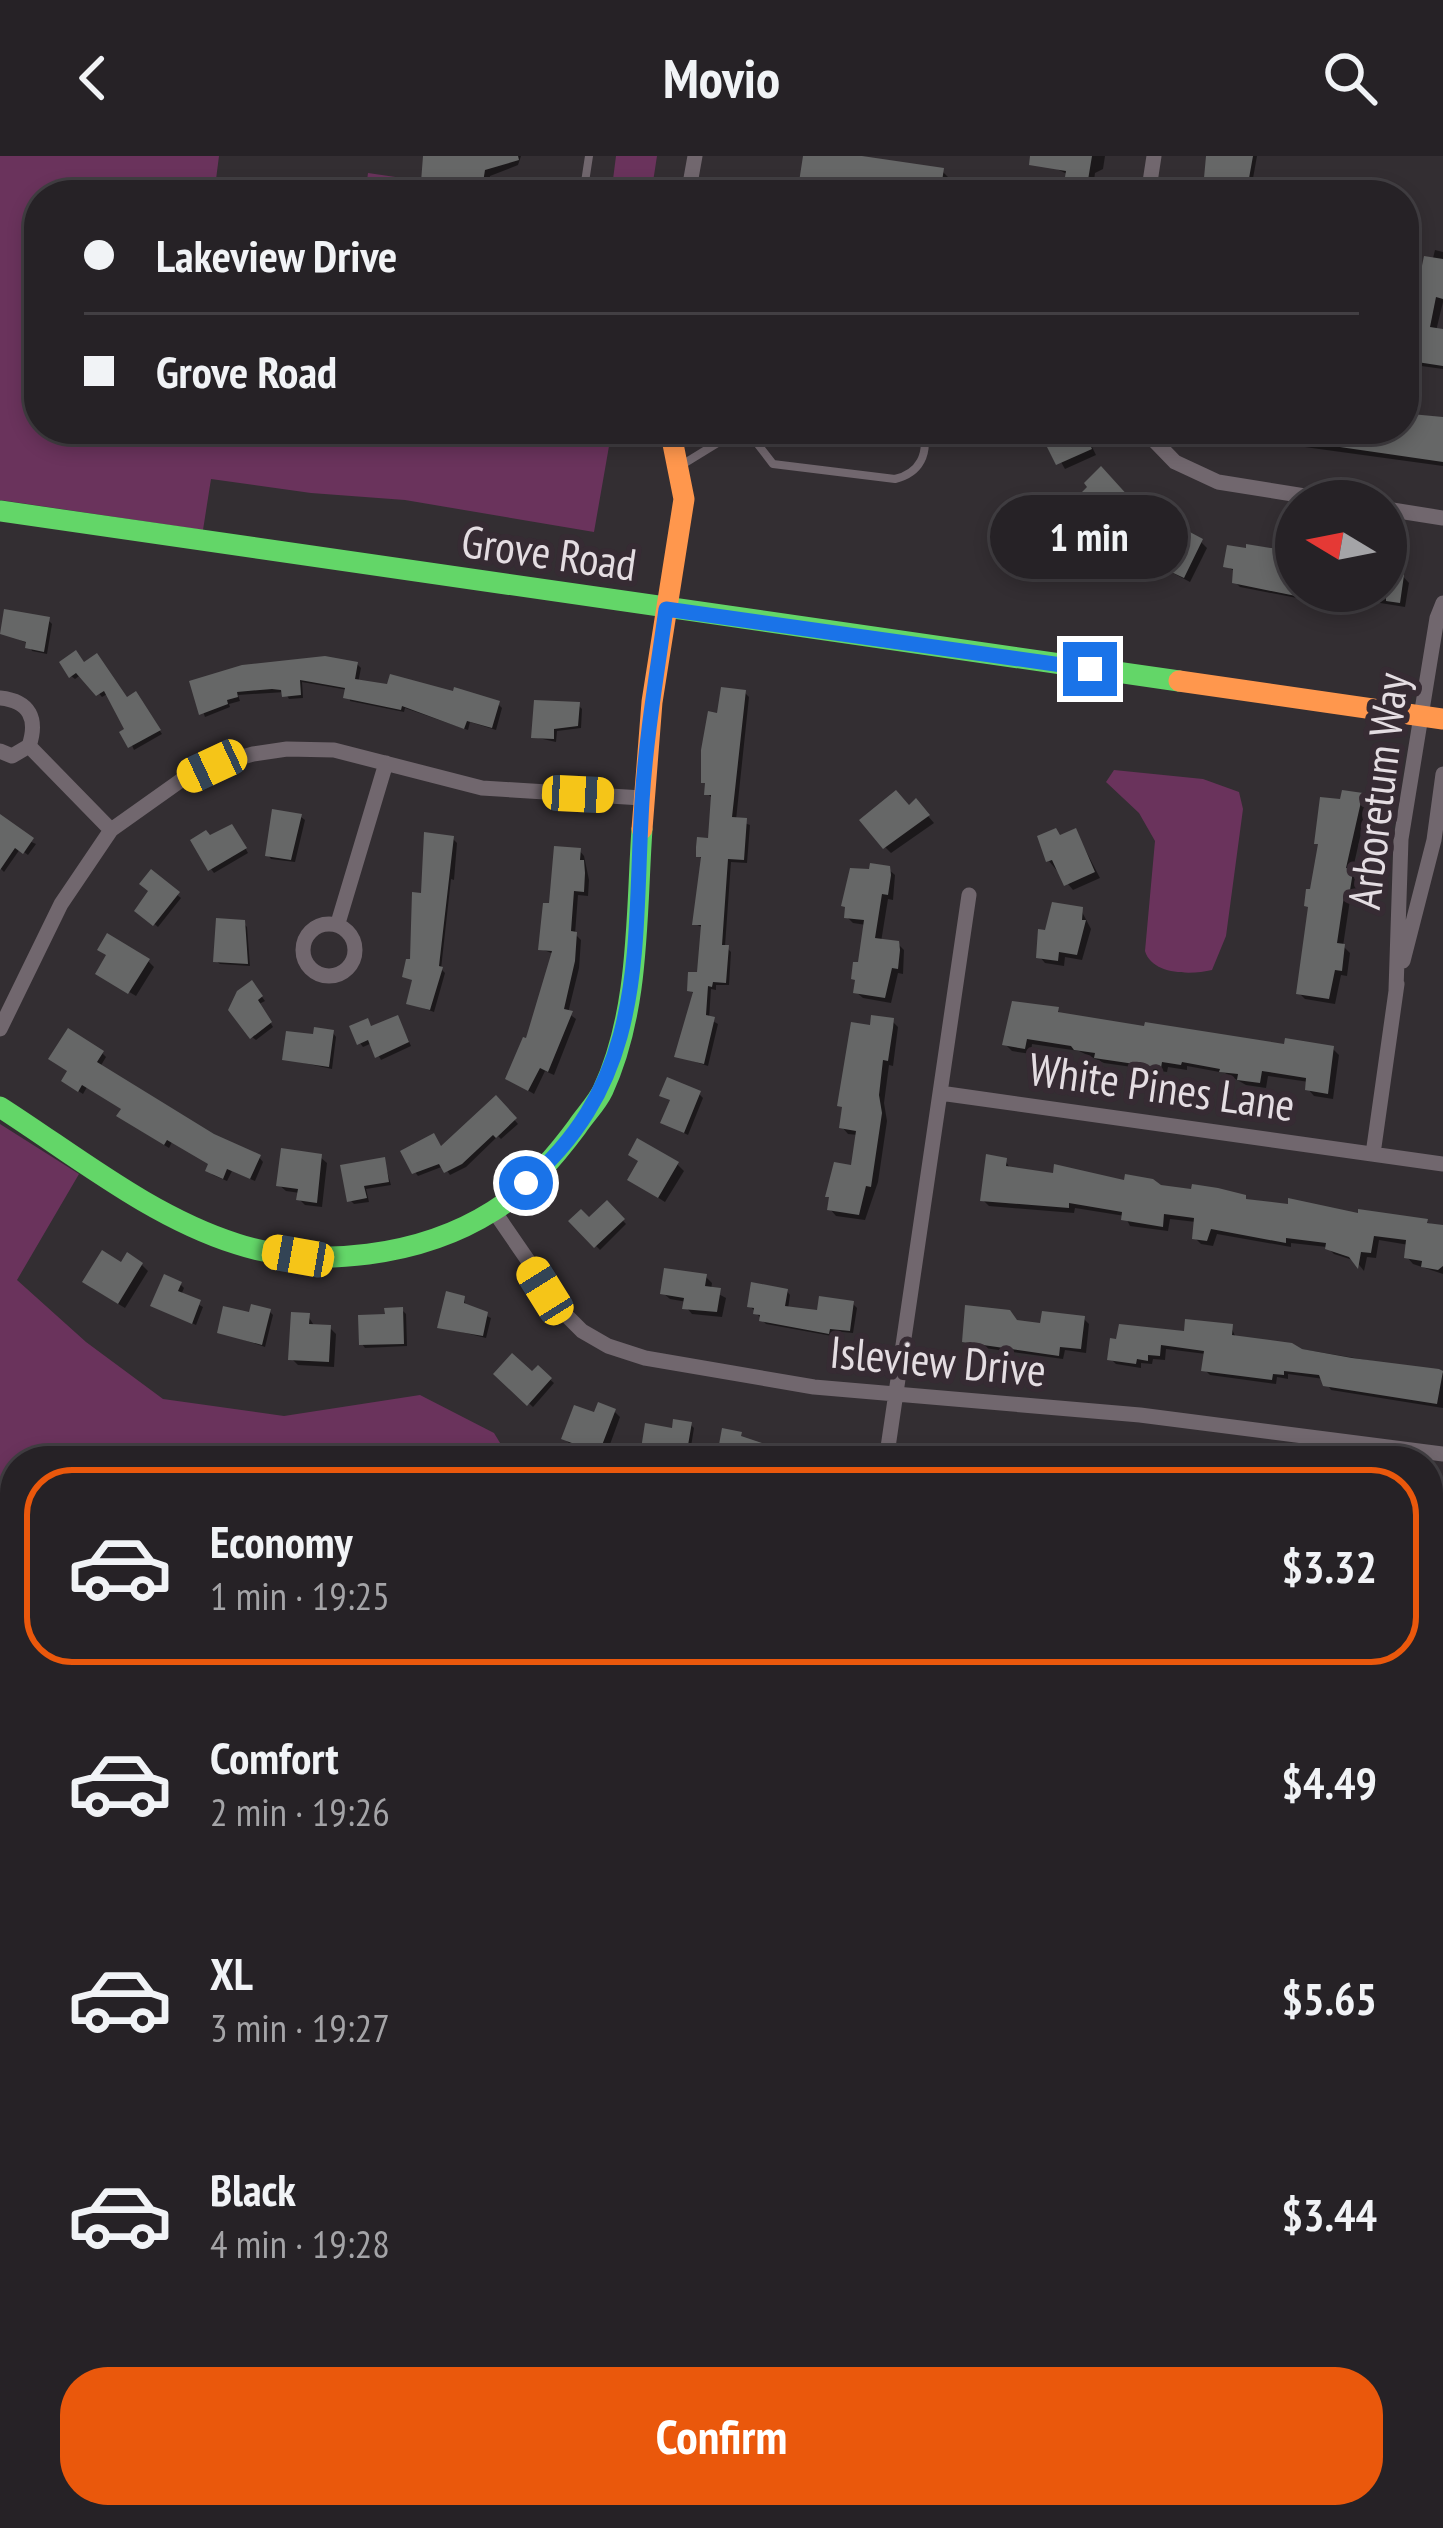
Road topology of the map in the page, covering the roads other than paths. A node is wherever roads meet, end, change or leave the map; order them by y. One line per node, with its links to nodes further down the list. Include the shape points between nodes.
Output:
1 (674, 444): 6 (street)
2 (714, 444): 6 (lane)
3 (757, 444): 4 (lane, via 773,464 895,479 911,475)
4 (926, 444)
5 (1158, 444): 7 (street, via 1174,462 1218,482)
6 (679, 466): 12 (street, via 684,499)
7 (1275, 491)
8 (0, 511): 12 (street, Grove Road)
9 (1407, 512): 10 (street)
10 (1443, 518)
11 (1443, 603): 14 (street, Arboretum Way)
12 (666, 609): 14 (street, Grove Road); 19 (street)
13 (0, 698): 15 (street, via 31,713)
14 (1432, 717): 23 (street, Arboretum Way, via 1401,839)
15 (29, 746): 16 (street, via 12,756); 20 (street)
16 (0, 751)
17 (386, 763): 19 (street, via 482,788); 20 (street, via 334,751 253,754 180,781); 22 (street)
18 (1443, 774): 23 (street, Arboretum Way)
19 (642, 798): 29 (street, via 628,1014 602,1092 554,1158)
20 (111, 830): 24 (street, via 61,904)
21 (969, 896): 25 (street)
22 (338, 923)
23 (1396, 990): 27 (street, Arboretum Way)
24 (0, 1029)
25 (940, 1093): 27 (street, White Pines Lane); 30 (street)
26 (0, 1107): 29 (street, via 170,1216 238,1245 298,1256 369,1254)
27 (1373, 1154): 28 (street, White Pines Lane)
28 (1443, 1164)
29 (494, 1211): 30 (street, Isleview Drive, via 564,1313 608,1346)
30 (896, 1396): 31 (street); 32 (street, Isleview Drive, via 1140,1414)
31 (888, 1446)
32 (1382, 1446)

